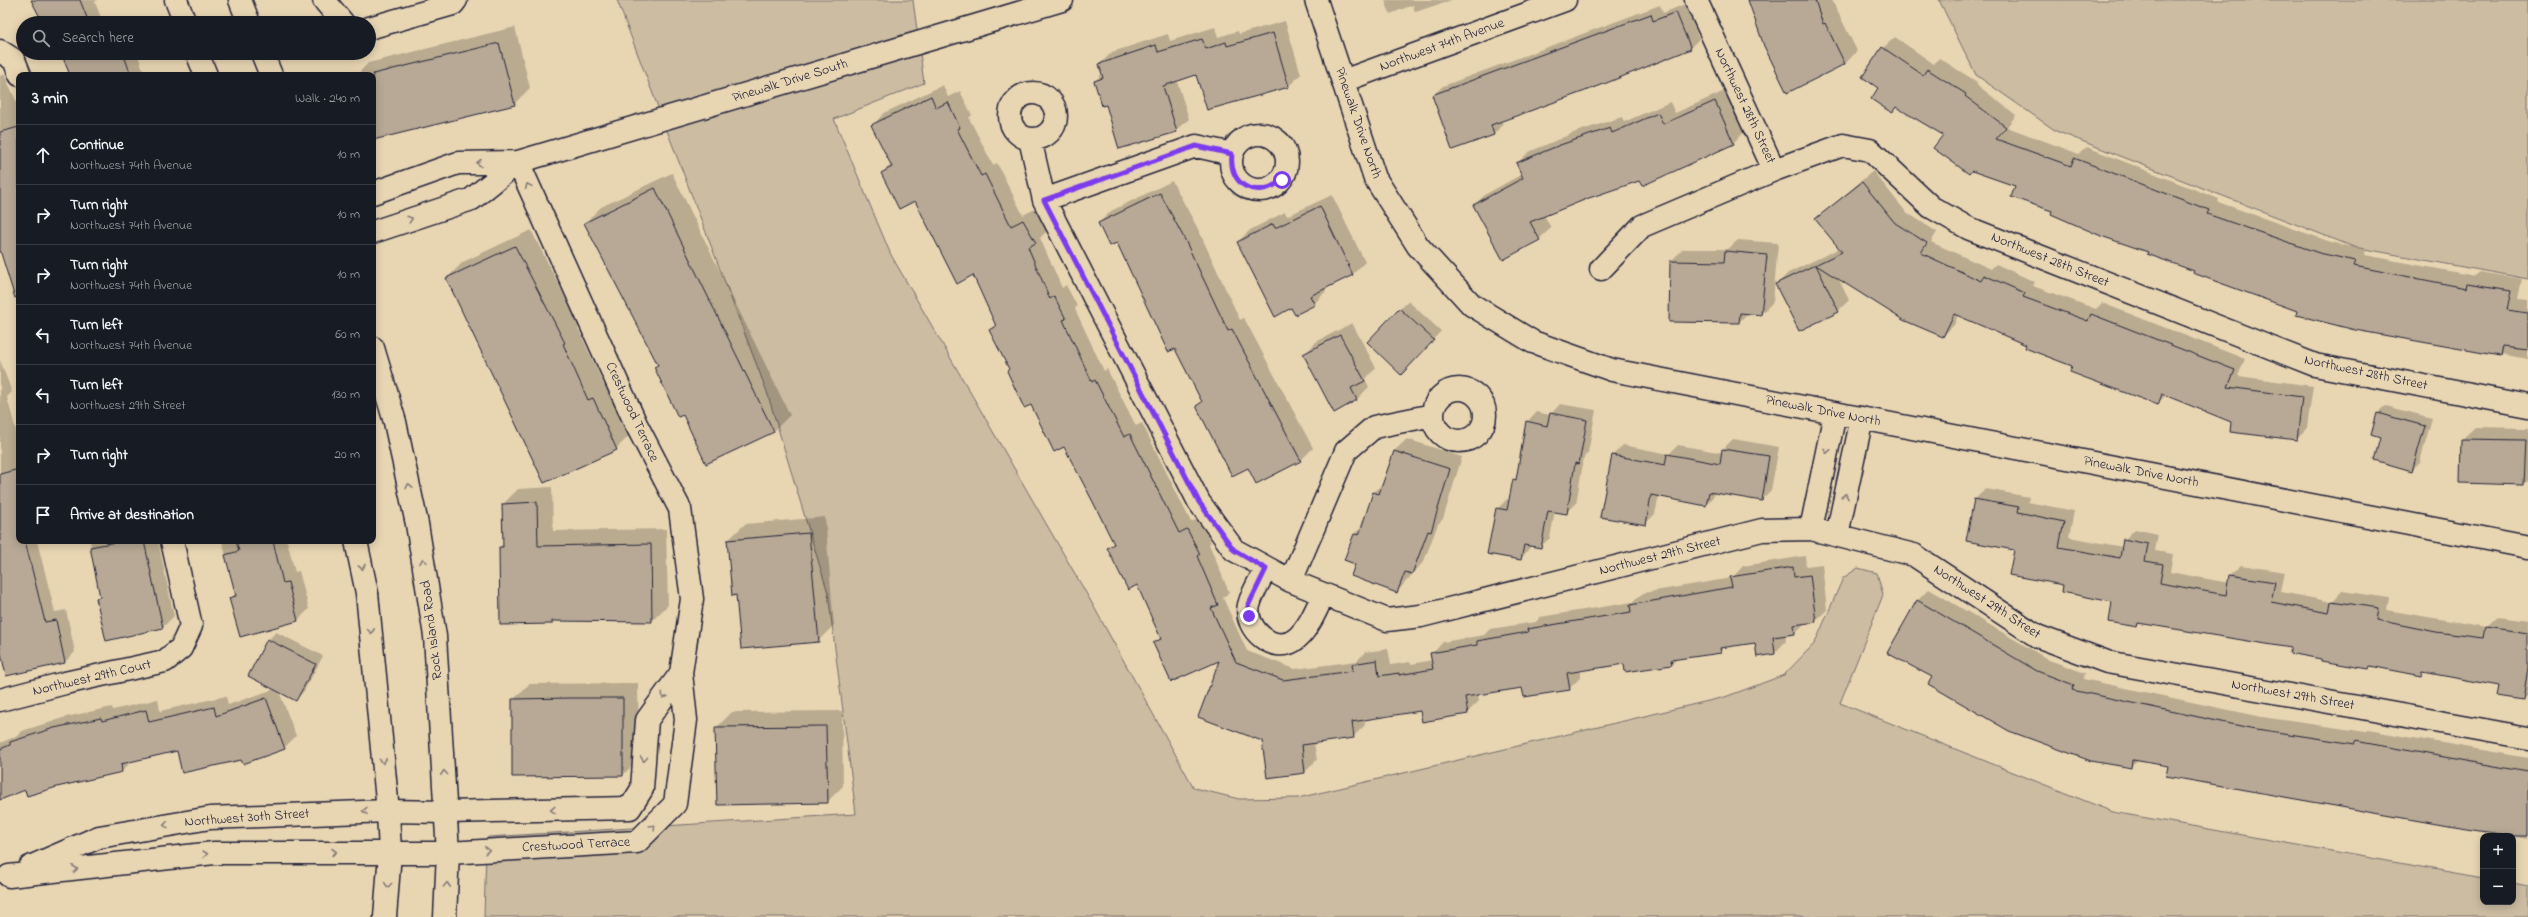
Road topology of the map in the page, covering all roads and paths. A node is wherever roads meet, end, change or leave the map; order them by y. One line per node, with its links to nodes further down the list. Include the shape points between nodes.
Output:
1 (176, 0): 10 (street)
2 (240, 0): 11 (street)
3 (324, 0): 12 (street)
4 (456, 0): 9 (street, via 453,4)
5 (1062, 0): 23 (street, Pinewalk Drive South)
6 (1316, 0): 20 (street, Pinewalk Drive North)
7 (1565, 0): 20 (street, Northwest 74th Avenue)
8 (1696, 0): 24 (street, Northwest 28th Street)
9 (405, 8): 13 (street)
10 (182, 16)
11 (247, 16)
12 (337, 16)
13 (376, 24)
14 (0, 51): 17 (street, via 14,60)
15 (200, 60): 18 (street)
16 (265, 60): 19 (street)
17 (19, 72)
18 (205, 72)
19 (270, 72)
20 (1343, 81): 31 (street, Pinewalk Drive North, via 1375,178 1418,246 1472,305 1533,342 1612,370)
21 (1030, 139): 26 (street, Northwest 29th Street)
22 (1232, 154): 26 (street, via 1196,146)
23 (518, 162): 25 (street, Pinewalk Drive South, one-way to 25, via 458,163); 27 (street, Pinewalk Drive South, one-way to 23, via 472,199); 42 (street, Crestwood Terrace, one-way to 23, via 692,599 680,509 636,424)
24 (1774, 170): 28 (street, via 1642,226); 30 (street, Northwest 28th Street, via 1843,145 1870,150 1931,207 1968,228 2315,365)
25 (376, 192)
26 (1044, 200): 39 (street, Northwest 29th Street, via 1199,502 1234,550)
27 (376, 231)
28 (1601, 269)
29 (376, 359): 46 (street, Rock Island Road, one-way to 29, via 435,636 417,524 394,422)
30 (2528, 406)
31 (1835, 413): 33 (street, Pinewalk Drive North); 34 (street, one-way to 34)
32 (1433, 415): 40 (street, via 1374,427 1346,451)
33 (1862, 418): 35 (street, one-way to 33); 38 (street, Pinewalk Drive North)
34 (1811, 529): 35 (street, Northwest 29th Street); 41 (street, Northwest 29th Street, via 1762,530 1421,616 1387,620)
35 (1837, 535): 44 (street, Northwest 29th Street, via 1914,555 2037,636 2107,662)
36 (173, 544): 43 (street, Northwest 29th Court, via 191,626 181,648 165,661)
37 (357, 544): 45 (street, one-way to 45, via 367,593)
38 (2528, 547)
39 (1266, 569): 40 (street, Northwest 29th Street); 41 (street, via 1248,606 1252,626 1266,641 1286,643 1295,640 1308,625)
40 (1291, 581): 41 (street, Northwest 29th Street)
41 (1323, 595)
42 (681, 673): 46 (street, Crestwood Terrace, one-way to 46, via 647,720 642,789 630,808); 48 (street, Crestwood Terrace, one-way to 42, via 637,842 675,804 686,720)
43 (0, 700)
44 (2528, 738)
45 (388, 811): 46 (street, Northwest 30th Street); 47 (street); 49 (street, Northwest 30th Street, one-way to 49, via 210,818 106,835)
46 (446, 812): 48 (street, Rock Island Road)
47 (390, 853): 48 (street, Northwest 30th Street); 49 (street, Northwest 30th Street, one-way to 47, via 214,853); 50 (street, one-way to 50)
48 (448, 853): 51 (street, Rock Island Road, one-way to 48)
49 (4, 879)
50 (385, 917)
51 (445, 917)

